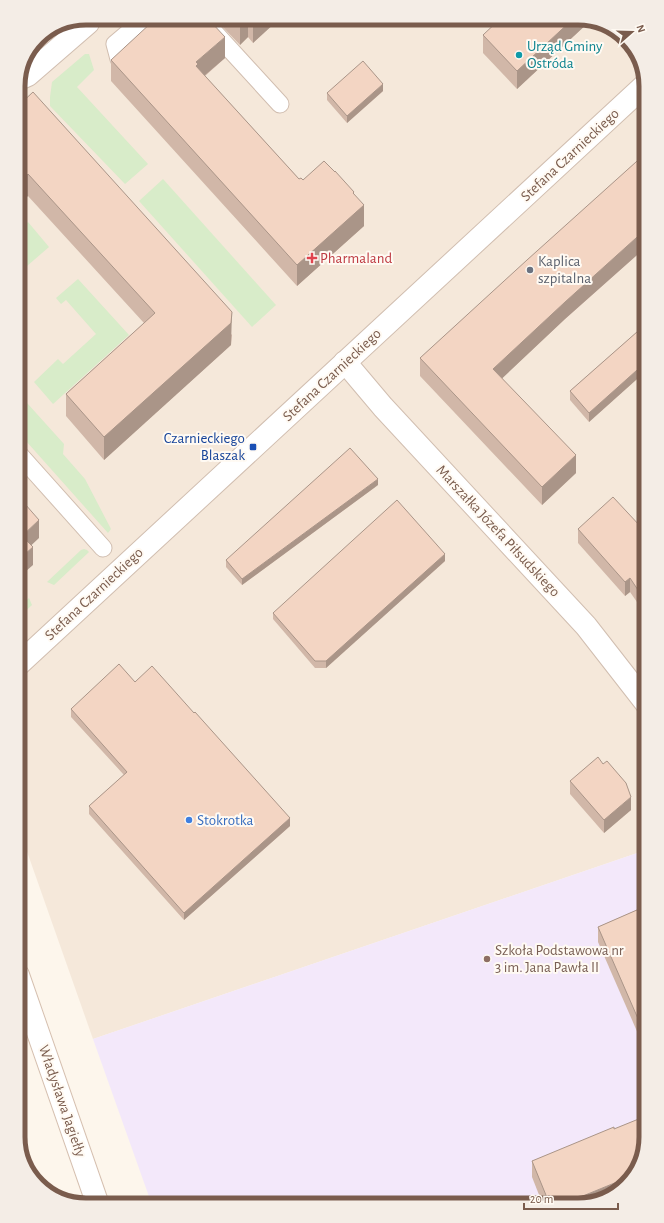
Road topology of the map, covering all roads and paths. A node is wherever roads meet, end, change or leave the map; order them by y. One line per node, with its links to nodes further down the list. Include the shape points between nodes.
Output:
1 (86, 25): 5 (street)
2 (137, 25): 4 (lane, via 115,44)
3 (208, 25): 7 (lane)
4 (119, 59)
5 (26, 76)
6 (639, 90): 8 (street, Stefana Czarnieckiego)
7 (280, 104)
8 (345, 362): 11 (street, Stefana Czarnieckiego); 12 (street, Marszałka Józefa Piłsudskiego, via 586,626)
9 (25, 462): 10 (lane)
10 (103, 548)
11 (25, 659)
12 (639, 694)
13 (25, 995): 14 (street, Władysława Jagiełły)
14 (96, 1198)

